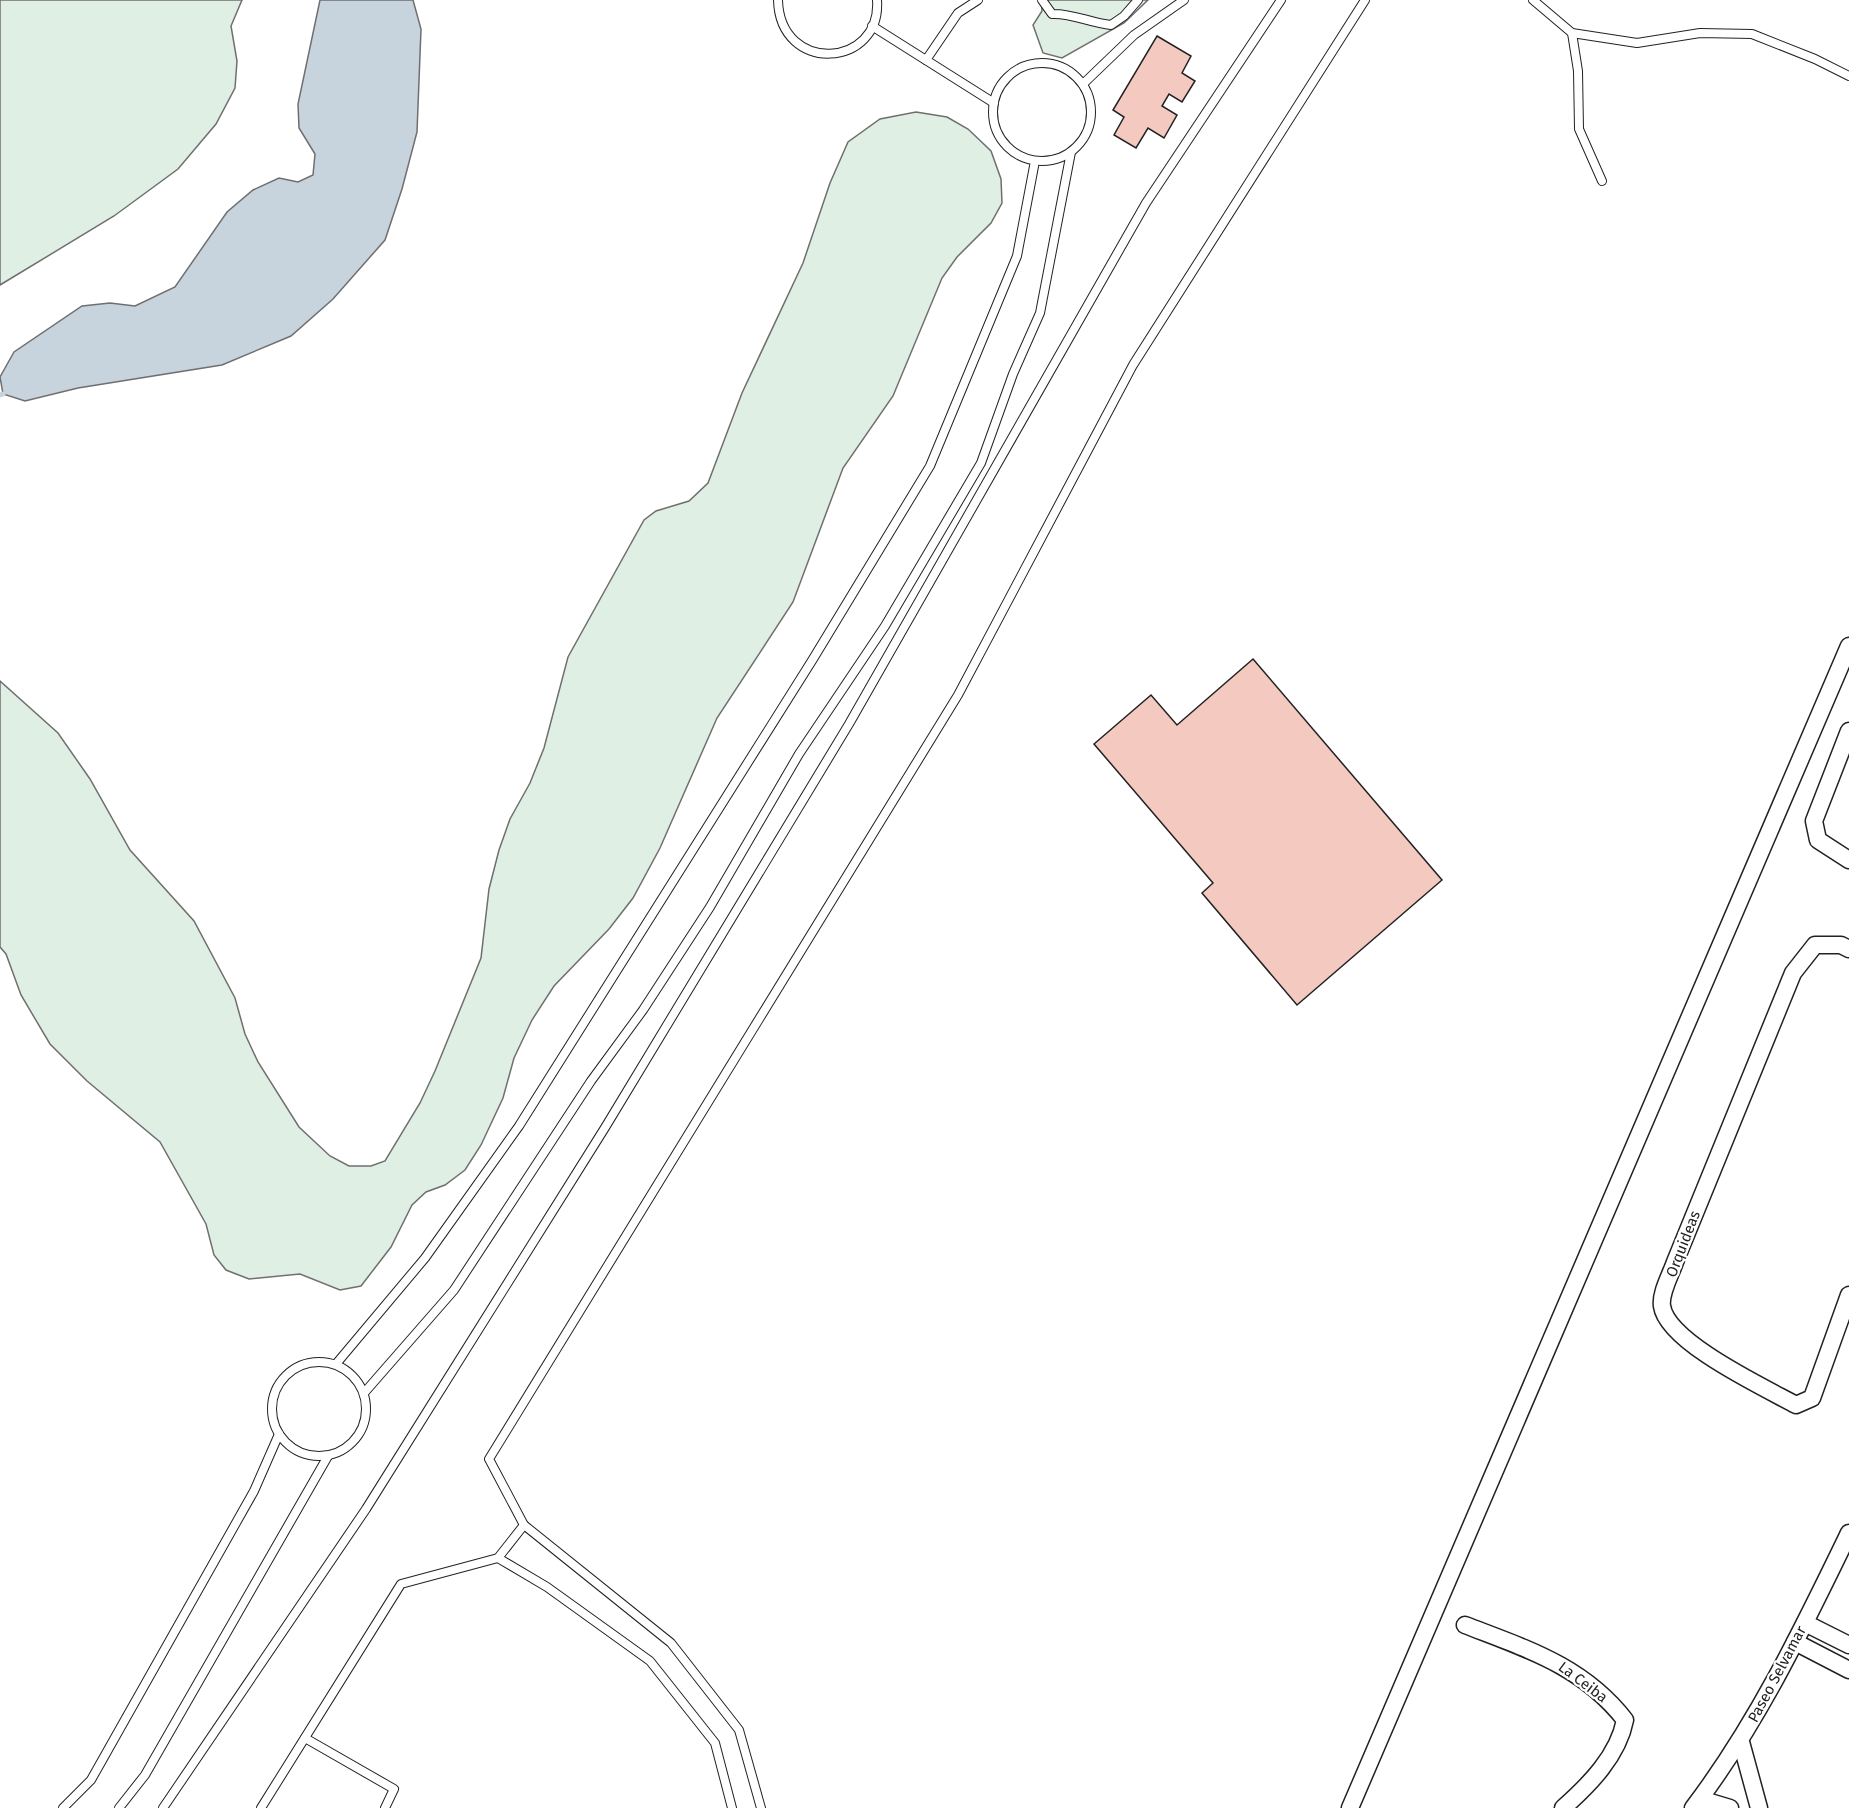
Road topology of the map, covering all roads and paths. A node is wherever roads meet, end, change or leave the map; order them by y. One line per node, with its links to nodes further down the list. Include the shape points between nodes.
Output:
1 (778, 0): 10 (lane, via 785,32 809,51 840,53 855,47)
2 (877, 0): 10 (lane)
3 (978, 0): 12 (lane, via 958,13)
4 (1042, 0): 5 (lane, via 1052,14 1066,13 1088,22 1111,25)
5 (1138, 0)
6 (1184, 0): 14 (lane, via 1134,35)
7 (1281, 0): 41 (lane, via 1146,202 849,723 606,1126 366,1509)
8 (1365, 0): 28 (lane, via 1133,366 958,695 489,1459)
9 (1533, 0): 11 (lane)
10 (872, 26): 12 (lane)
11 (1572, 33): 13 (lane, via 1637,43 1700,33 1752,34); 18 (lane, via 1578,71 1579,129)
12 (926, 60): 15 (lane)
13 (1849, 76)
14 (1083, 84): 15 (lane, via 1057,65 1032,65 1010,75 999,88); 16 (lane, via 1091,116 1087,133)
15 (994, 103): 17 (lane, via 998,134 1020,156)
16 (1071, 152): 17 (lane, via 1050,161); 25 (lane, via 1040,313 981,463 885,626 799,754 710,907 667,972 454,1290)
17 (1035, 161): 24 (lane, via 1017,256 930,466 519,1126 425,1258)
18 (1602, 181)
19 (1849, 646): 46 (street)
20 (1849, 731): 21 (street, via 1814,821 1818,840)
21 (1849, 860)
22 (1849, 949): 23 (street, Orquideas, via 1841,945 1815,945 1793,973 1661,1303 1666,1321 1692,1345 1796,1405 1812,1398)
23 (1849, 1295)
24 (336, 1364): 25 (lane, via 348,1371); 26 (lane, via 307,1363 282,1378 272,1406)
25 (364, 1393): 27 (lane, via 367,1409 356,1440)
26 (279, 1434): 27 (lane, via 300,1452); 39 (lane, via 254,1491 91,1780)
27 (328, 1456): 40 (lane, via 145,1774)
28 (524, 1525): 30 (lane); 45 (lane, via 671,1643 740,1730)
29 (1849, 1533): 31 (street, Paseo Selvamar)
30 (498, 1558): 36 (lane, via 401,1584); 44 (lane, via 547,1587 650,1661 714,1743)
31 (1805, 1623): 33 (street, Paseo Selvamar); 34 (street)
32 (1465, 1625): 47 (street, La Ceiba, via 1551,1659 1599,1690 1625,1720 1622,1736 1591,1784)
33 (1795, 1642): 35 (street); 37 (street, Paseo Selvamar)
34 (1849, 1645)
35 (1849, 1670)
36 (305, 1738): 42 (lane); 43 (lane, via 394,1789)
37 (1741, 1742): 38 (street, Paseo Selvamar); 49 (street)
38 (1696, 1804): 48 (street)
39 (63, 1808)
40 (119, 1808)
41 (163, 1808)
42 (261, 1808)
43 (385, 1808)
44 (732, 1808)
45 (761, 1808)
46 (1350, 1808)
47 (1563, 1808)
48 (1730, 1808)
49 (1759, 1808)

